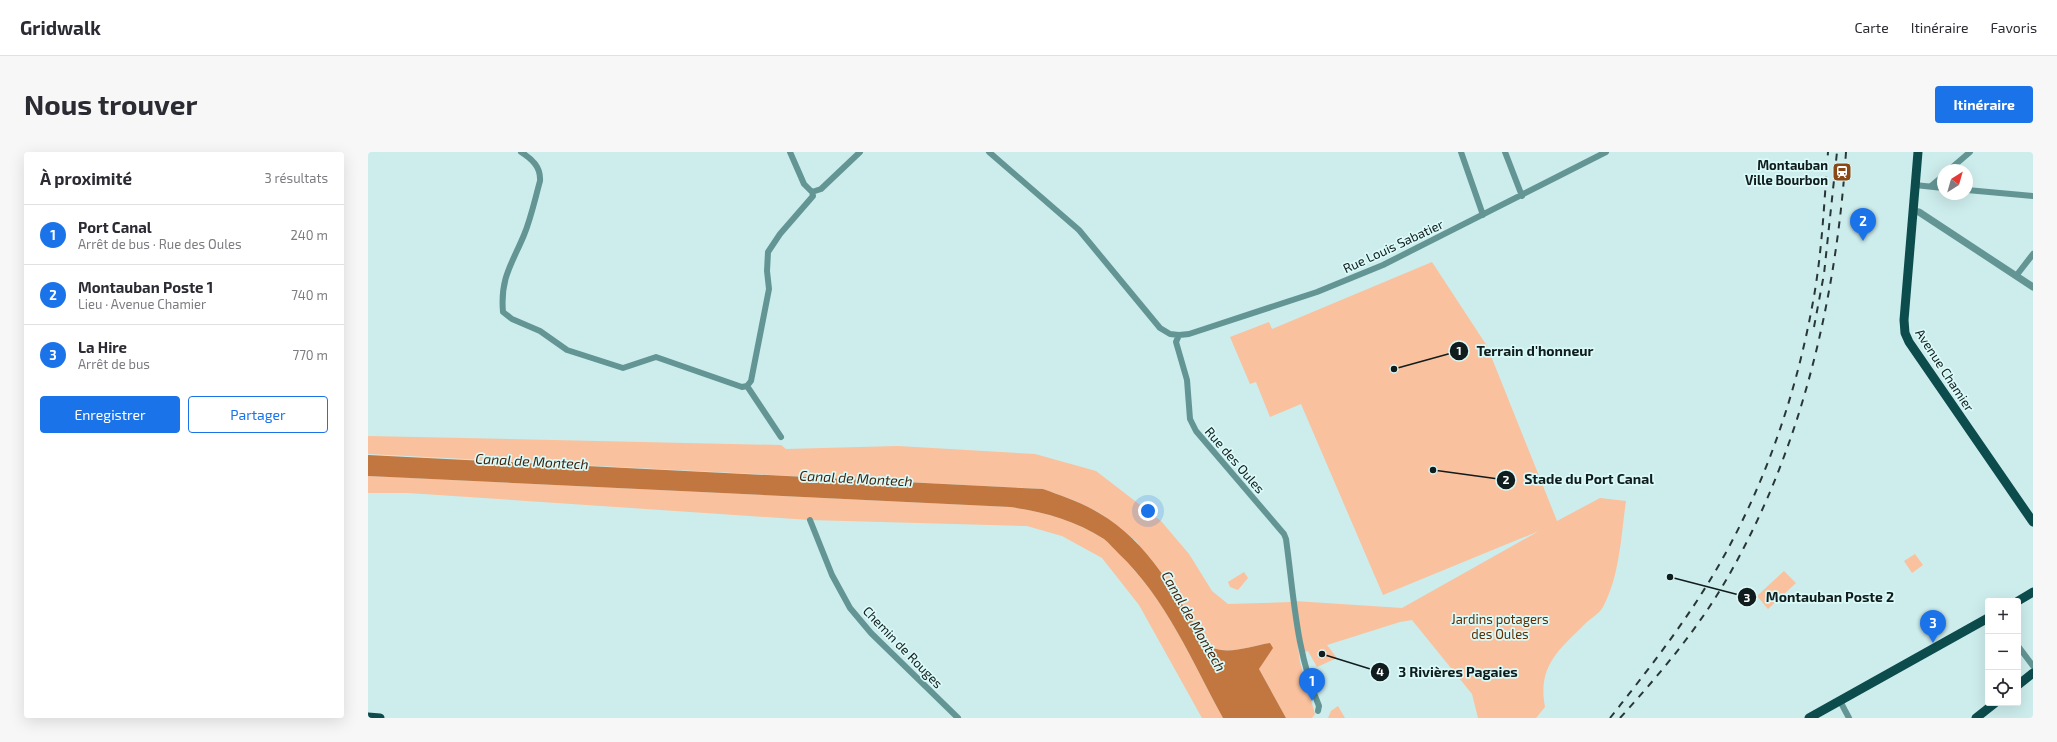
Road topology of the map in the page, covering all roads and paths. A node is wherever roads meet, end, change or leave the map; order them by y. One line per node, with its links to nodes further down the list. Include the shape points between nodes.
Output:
1 (521, 152): 25 (street, via 537,166 540,181 525,234 508,267 501,294 503,312 512,319 540,331 567,350 623,368 656,357 742,387)
2 (790, 152): 16 (street, via 804,184)
3 (860, 152): 16 (street, via 821,189)
4 (989, 152): 24 (street, via 1079,230 1160,328 1170,334)
5 (1461, 152): 20 (street)
6 (1505, 152): 17 (street)
7 (1606, 152): 17 (street, Rue Louis Sabatier)
8 (1918, 152): 12 (main road, Avenue Chamier)
9 (1970, 152): 10 (street)
10 (1956, 164)
11 (1937, 181): 13 (street)
12 (1915, 185): 13 (street); 19 (main road, Avenue Chamier)
13 (1931, 186): 14 (street)
14 (1937, 187)
15 (1973, 191): 18 (street)
16 (812, 192): 25 (street, via 813,196 768,252 769,289)
17 (1522, 196): 20 (street, Rue Louis Sabatier)
18 (2033, 196)
19 (1913, 211): 22 (street, via 1920,212); 28 (main road, Avenue Chamier, via 1905,333)
20 (1483, 215): 24 (street, Rue Louis Sabatier, via 1384,265 1317,292 1189,334)
21 (2033, 254): 22 (street)
22 (2016, 276): 23 (street)
23 (2033, 287)
24 (1179, 335): 38 (street, Rue des Oules, via 1176,342 1186,380 1190,419 1196,432 1286,539 1298,636 1304,665 1319,706)
25 (748, 386): 26 (street)
26 (781, 437)
27 (810, 520): 41 (street, Chemin de Rouges, via 832,575 850,608 871,633)
28 (2033, 522)
29 (2033, 592): 30 (main road)
30 (2021, 599)
31 (1985, 620): 36 (main road)
32 (2021, 650): 33 (street)
33 (2033, 666)
34 (2033, 673): 35 (main road)
35 (2021, 683)
36 (1840, 702): 42 (main road); 43 (street)
37 (1991, 706): 44 (main road)
38 (1318, 711)
39 (368, 717): 40 (main road)
40 (380, 718)
41 (958, 718)
42 (1810, 718)
43 (1849, 718)
44 (1976, 718)

